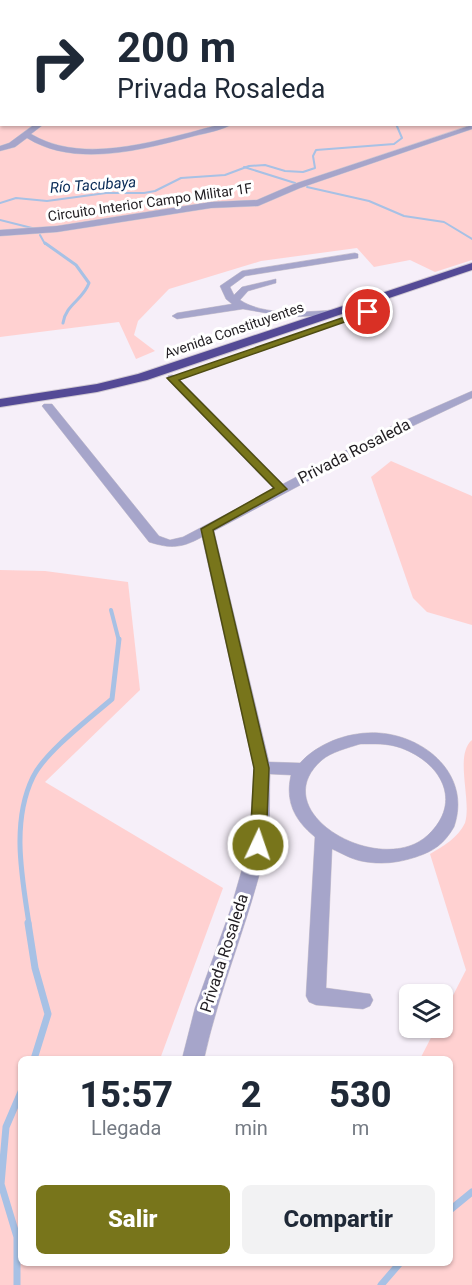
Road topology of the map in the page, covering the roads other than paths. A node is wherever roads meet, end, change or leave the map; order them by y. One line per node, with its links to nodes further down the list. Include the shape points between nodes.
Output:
1 (38, 126): 4 (street)
2 (223, 126): 4 (street, via 171,140 100,151 46,146)
3 (472, 128): 6 (street, Circuito Interior Campo Militar 1F, via 297,186 258,203 196,207 57,229)
4 (27, 135): 5 (street)
5 (0, 152)
6 (0, 233)
7 (355, 256): 11 (street, via 242,274 225,286)
8 (472, 266): 13 (highway, Avenida Constituyentes)
9 (472, 276): 17 (highway, Avenida Constituyentes)
10 (273, 281): 11 (street, via 245,289)
11 (234, 300): 12 (street)
12 (246, 306): 14 (street); 15 (street)
13 (333, 313): 14 (street); 16 (highway, Avenida Constituyentes)
14 (281, 314): 16 (street)
15 (177, 316)
16 (292, 327): 19 (highway, Avenida Constituyentes, via 132,380)
17 (172, 378): 20 (highway, Avenida Constituyentes); 22 (street)
18 (472, 394): 22 (street, Privada Rosaleda)
19 (0, 403)
20 (48, 406): 21 (highway, Avenida Constituyentes); 23 (street, Privada Rosaleda, via 154,539 169,544)
21 (0, 413)
22 (281, 489): 23 (street, Privada Rosaleda)
23 (207, 529): 24 (street, Privada Rosaleda)
24 (262, 768): 25 (street); 28 (street, Privada Rosaleda, via 258,845 205,1008)
25 (302, 769): 26 (street, via 296,786 297,804 306,822); 26 (street, via 316,754 335,744 358,738 382,738 428,753 457,784 460,802 456,821 443,837 424,849 372,856)
26 (323, 838): 27 (street, via 316,996)
27 (363, 1000)
28 (194, 1056)

